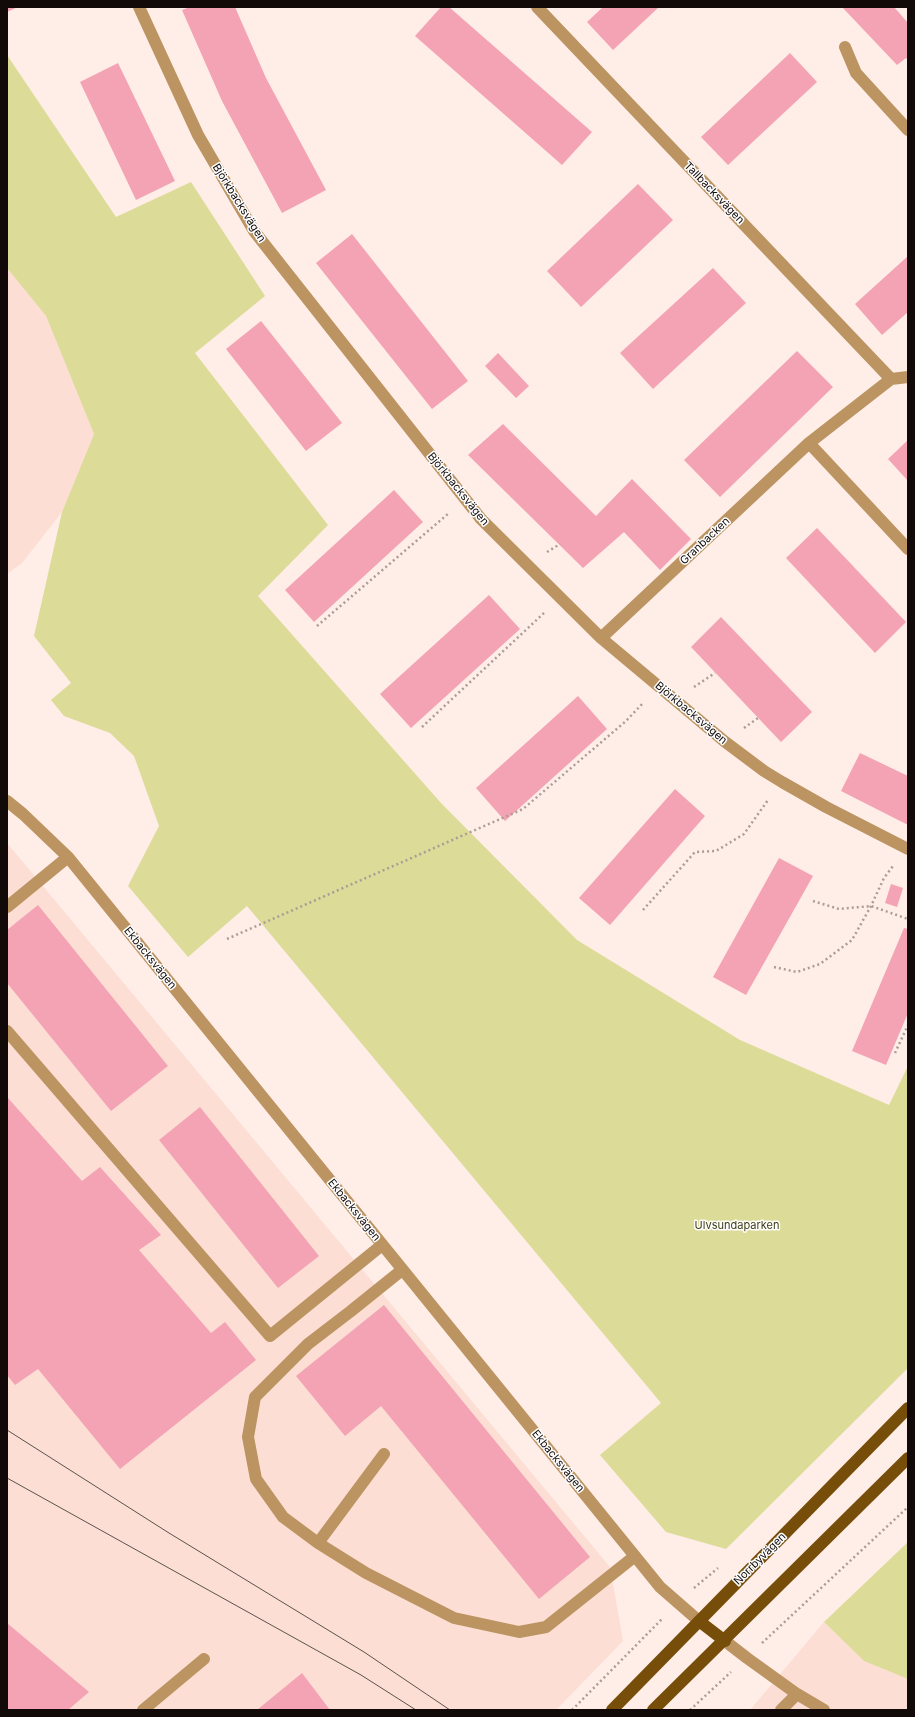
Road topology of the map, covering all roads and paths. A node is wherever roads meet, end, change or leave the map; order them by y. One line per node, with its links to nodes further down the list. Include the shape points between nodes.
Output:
1 (139, 7): 10 (street, Björkbacksvägen, via 198,135 254,231 481,519)
2 (537, 7): 6 (street, Tallbacksvägen)
3 (845, 47): 4 (street, via 856,72)
4 (908, 130)
5 (908, 377): 6 (street)
6 (891, 379): 7 (street, Granbacken)
7 (809, 443): 9 (street); 12 (street, Granbacken)
8 (445, 516): 11 (path)
9 (908, 550)
10 (561, 598): 12 (street, Björkbacksvägen); 14 (path, via 532,622)
11 (318, 626)
12 (601, 638): 13 (street, Björkbacksvägen)
13 (659, 687): 17 (street, Björkbacksvägen, via 764,771 826,807); 25 (path, via 626,721 523,809)
14 (422, 727)
15 (7, 801): 18 (street, Ekbacksvägen)
16 (760, 811): 23 (path, via 744,834 716,851 695,852)
17 (908, 849)
18 (68, 857): 22 (street); 30 (street, Ekbacksvägen)
19 (884, 878): 21 (path)
20 (814, 901): 21 (path, via 839,909)
21 (871, 906): 24 (path); 26 (path, via 852,940 820,964 797,972)
22 (7, 907)
23 (643, 910)
24 (908, 919)
25 (227, 939)
26 (774, 967)
27 (908, 1025): 29 (path)
28 (7, 1030): 30 (street, via 270,1336)
29 (895, 1053)
30 (382, 1245): 31 (street, Ekbacksvägen)
31 (402, 1270): 36 (street, via 308,1344 255,1397 248,1437 256,1479 283,1517); 37 (street, Ekbacksvägen)
32 (908, 1408): 38 (main road, Norrbyvägen)
33 (384, 1454): 36 (street)
34 (908, 1458): 39 (main road)
35 (908, 1507): 40 (path)
36 (318, 1543): 37 (street, via 366,1573 454,1618 519,1632 546,1627)
37 (636, 1556): 38 (street, Ekbacksvägen, via 660,1587)
38 (699, 1621): 39 (main road); 44 (main road, Norrbyvägen)
39 (725, 1640): 40 (street); 45 (main road)
40 (747, 1658): 42 (street); 46 (path)
41 (204, 1659): 43 (street)
42 (797, 1694): 47 (street); 48 (street)
43 (143, 1710)
44 (612, 1710)
45 (653, 1710)
46 (690, 1710)
47 (781, 1710)
48 (824, 1710)

